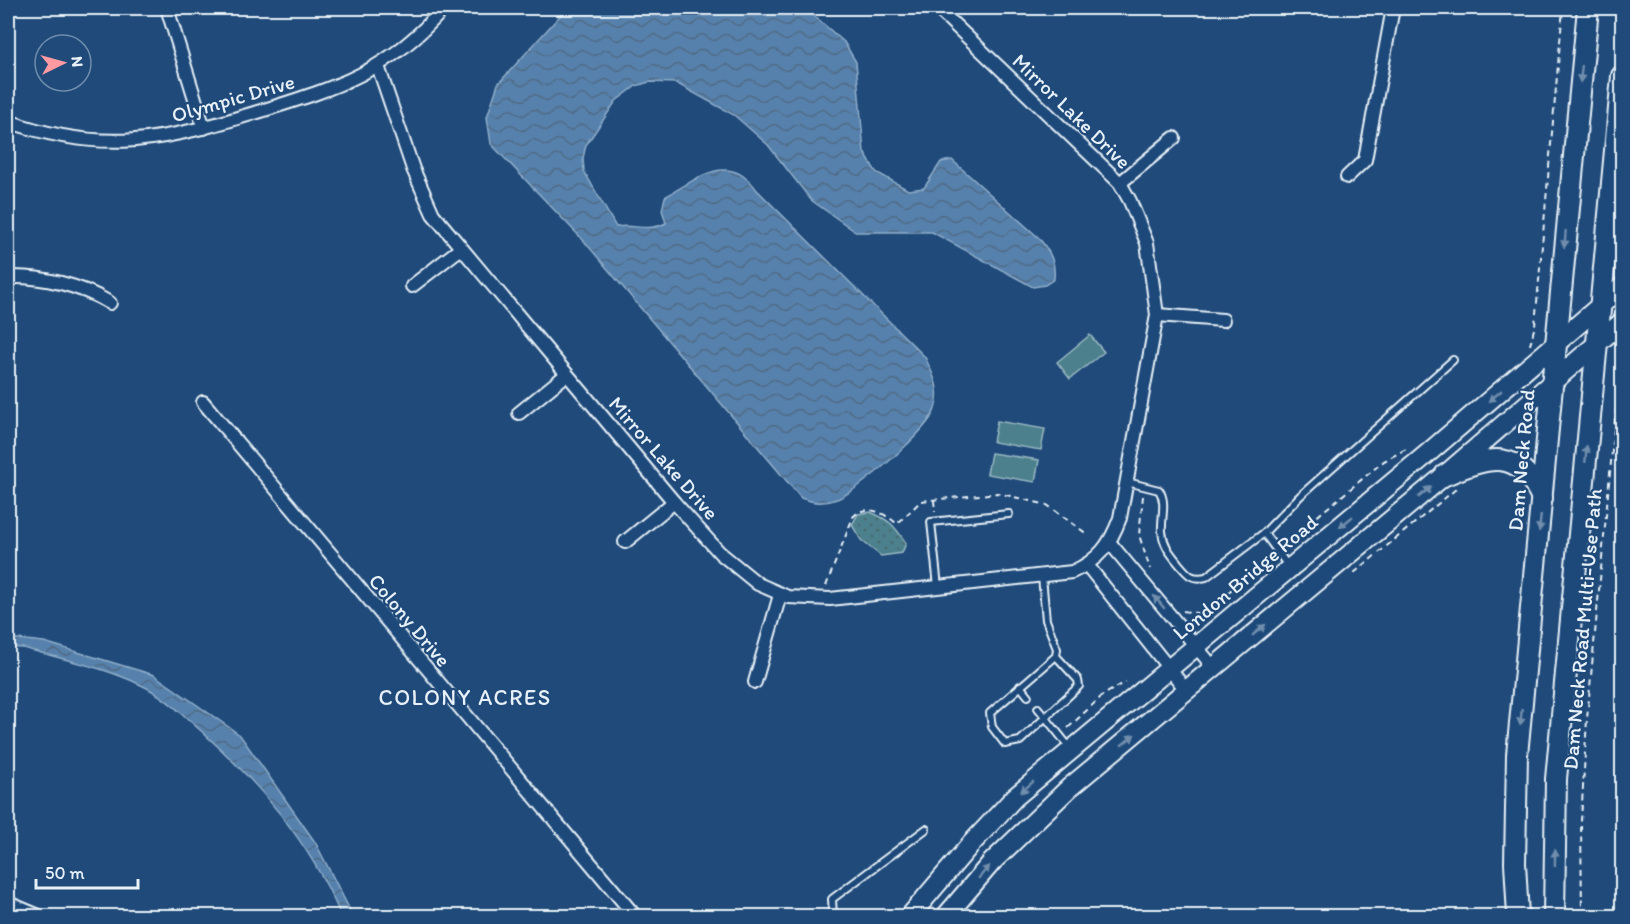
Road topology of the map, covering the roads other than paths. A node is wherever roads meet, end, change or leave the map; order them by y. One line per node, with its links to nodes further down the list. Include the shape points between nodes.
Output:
1 (167, 8): 9 (street)
2 (444, 8): 6 (street, Olympic Drive, via 406,46)
3 (1393, 8): 11 (street, via 1365,160)
4 (1588, 8): 23 (main road, Dam Neck Road, one-way to 23)
5 (944, 10): 12 (street, Mirror Lake Drive)
6 (378, 66): 9 (street, Olympic Drive, via 331,90); 14 (street, Mirror Lake Drive, via 413,169 433,214)
7 (1623, 76): 13 (main road)
8 (8, 121): 9 (street, Olympic Drive, via 52,135 99,142 154,140)
9 (204, 128)
10 (1174, 138): 12 (street)
11 (1347, 177)
12 (1120, 183): 20 (street, Mirror Lake Drive, via 1147,243)
13 (1617, 195): 19 (main road)
14 (460, 249): 16 (street); 26 (street, Mirror Lake Drive)
15 (8, 277): 18 (street, via 73,286)
16 (412, 286)
17 (1623, 287): 19 (main road, London Bridge Road)
18 (110, 303)
19 (1599, 306): 23 (main road, London Bridge Road); 24 (main road)
20 (1157, 315): 21 (street); 31 (street, Mirror Lake Drive)
21 (1223, 320)
22 (1623, 322): 24 (main road)
23 (1555, 344): 27 (main road, Dam Neck Road); 39 (main road, London Bridge Road, one-way to 39)
24 (1596, 345): 27 (main road); 62 (main road, one-way to 24, via 1557,779)
25 (1453, 360): 35 (lane)
26 (566, 375): 29 (street); 33 (street, Mirror Lake Drive)
27 (1552, 381): 30 (main road); 32 (main road, Dam Neck Road)
28 (203, 402): 57 (street, Colony Drive)
29 (519, 413)
30 (1445, 475): 32 (main road, via 1474,463 1504,460 1522,467); 45 (main road, one-way to 30)
31 (1127, 482): 35 (lane, via 1159,490 1164,504 1162,533 1166,548 1196,579 1206,577); 37 (street, Mirror Lake Drive)
32 (1542, 498): 61 (main road, Dam Neck Road, one-way to 61, via 1517,755)
33 (674, 502): 36 (street); 42 (street, Mirror Lake Drive, via 728,560 758,584)
34 (1009, 514): 41 (lane, via 931,522)
35 (1263, 533): 39 (lane)
36 (626, 542)
37 (1110, 543): 38 (street, Mirror Lake Drive); 43 (street, one-way to 37)
38 (1088, 565): 40 (street, Mirror Lake Drive); 46 (street)
39 (1290, 569): 43 (main road, London Bridge Road)
40 (1042, 577): 41 (street, Mirror Lake Drive); 44 (lane, via 1046,620)
41 (938, 588): 42 (street, Mirror Lake Drive, via 830,599)
42 (780, 595): 47 (street)
43 (1197, 647): 45 (street); 46 (main road, London Bridge Road)
44 (1056, 656): 48 (lane); 52 (lane, via 1079,686)
45 (1214, 668): 49 (main road)
46 (1170, 669): 49 (street); 53 (main road, London Bridge Road)
47 (755, 682)
48 (1020, 686): 50 (lane); 52 (lane, via 990,713 992,728 1005,744 1020,741)
49 (1187, 691): 60 (main road, one-way to 49, via 1028,825)
50 (1028, 696)
51 (1038, 708): 52 (lane)
52 (1046, 717): 53 (lane)
53 (1071, 749): 59 (main road, London Bridge Road, one-way to 59, via 1015,797)
54 (926, 829): 58 (lane, via 832,898)
55 (8, 903): 56 (street)
56 (39, 916)
57 (634, 916)
58 (833, 916)
59 (910, 916)
60 (946, 916)
61 (1518, 916)
62 (1554, 916)

